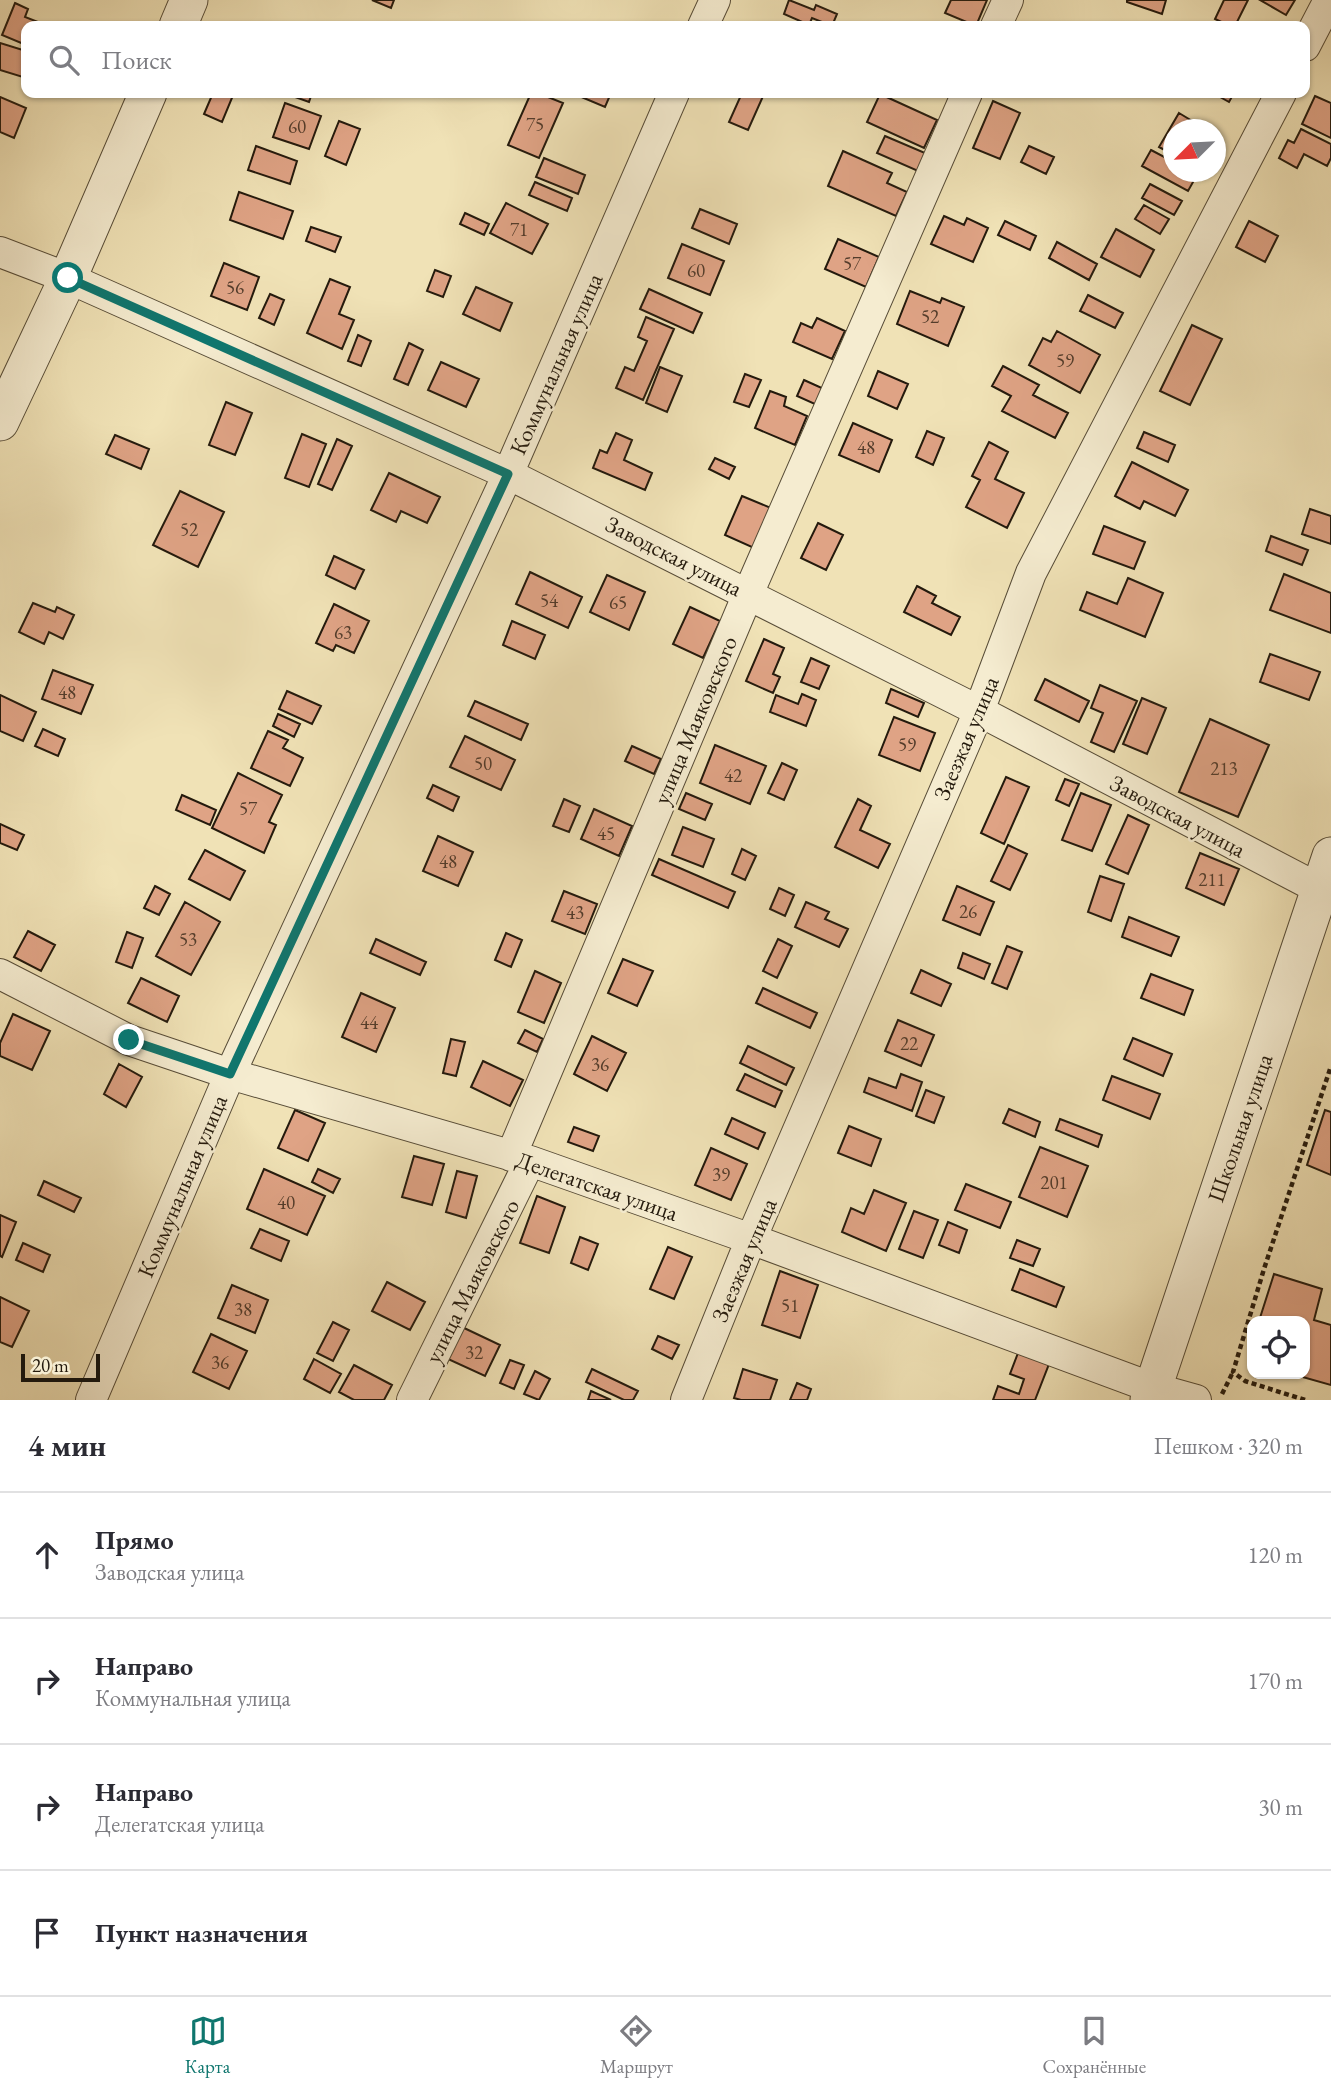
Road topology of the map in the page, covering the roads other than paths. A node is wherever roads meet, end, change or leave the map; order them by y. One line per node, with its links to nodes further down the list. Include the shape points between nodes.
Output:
1 (189, 0): 5 (street)
2 (715, 0): 6 (street)
3 (1008, 0): 7 (street)
4 (1329, 0): 8 (street)
5 (179, 21)
6 (706, 21)
7 (998, 21)
8 (1310, 36)
9 (146, 98): 14 (street)
10 (672, 98): 16 (street, Коммунальная улица)
11 (965, 98): 17 (street, улица Маяковского)
12 (1278, 98): 18 (street, Заезжая улица, via 1031,573)
13 (0, 252): 14 (street, Заводская улица)
14 (68, 278): 15 (street); 16 (street, Заводская улица)
15 (0, 422)
16 (508, 474): 17 (street, Заводская улица); 22 (street, Коммунальная улица)
17 (748, 593): 18 (street, Заводская улица); 23 (street, улица Маяковского)
18 (979, 711): 20 (street, Заводская улица); 24 (street, Заезжая улица)
19 (1331, 856): 20 (street, Школьная улица)
20 (1325, 893): 25 (street, Школьная улица)
21 (0, 974): 22 (street, Делегатская улица, via 129,1040)
22 (230, 1074): 23 (street, Делегатская улица); 26 (street, Коммунальная улица)
23 (521, 1159): 24 (street, Делегатская улица); 27 (street, улица Маяковского)
24 (751, 1239): 25 (street, Делегатская улица); 28 (street, Заезжая улица)
25 (1151, 1394): 29 (street, Делегатская улица)
26 (91, 1400)
27 (412, 1400)
28 (686, 1400)
29 (1196, 1400)

